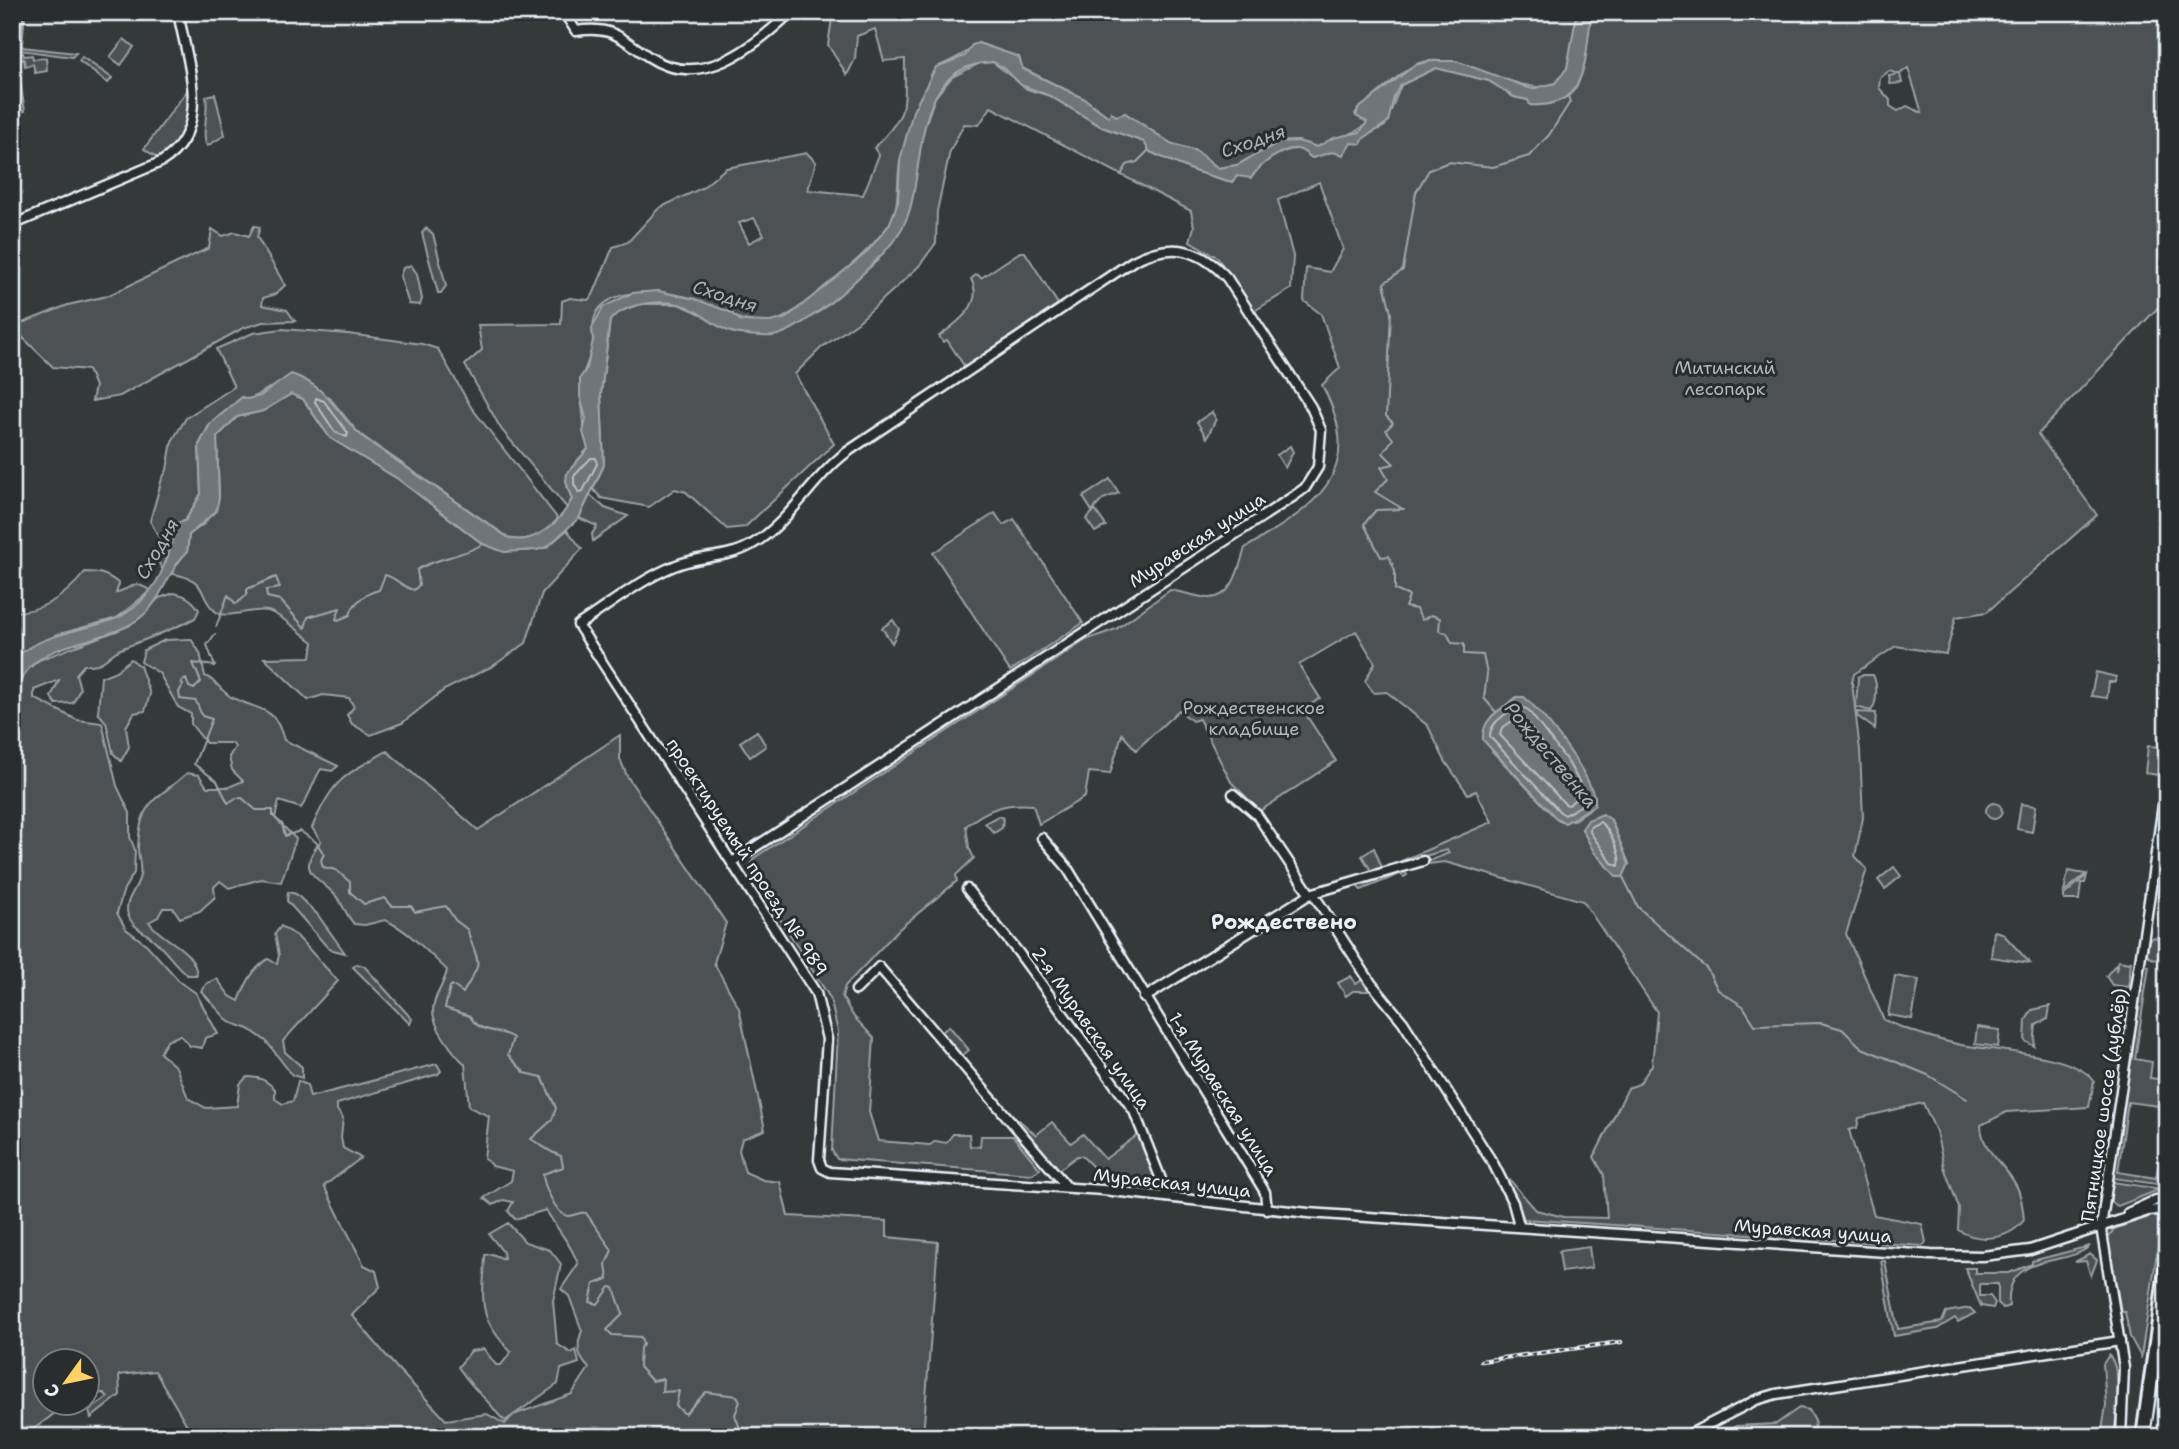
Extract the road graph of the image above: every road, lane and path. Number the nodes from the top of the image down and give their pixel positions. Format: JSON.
{"nodes":[{"id":1,"x":178,"y":12,"type":"edge"},
{"id":2,"x":564,"y":12,"type":"edge"},
{"id":3,"x":791,"y":12,"type":"edge"},
{"id":4,"x":12,"y":225,"type":"edge"},
{"id":5,"x":578,"y":625,"type":"joint"},
{"id":6,"x":2167,"y":778,"type":"edge"},
{"id":7,"x":1233,"y":794,"type":"dead end"},
{"id":8,"x":1042,"y":838,"type":"dead end"},
{"id":9,"x":1423,"y":861,"type":"dead end"},
{"id":10,"x":732,"y":862,"type":"junction"},
{"id":11,"x":967,"y":889,"type":"dead end"},
{"id":12,"x":1312,"y":895,"type":"junction"},
{"id":13,"x":856,"y":990,"type":"dead end"},
{"id":14,"x":1144,"y":998,"type":"junction"},
{"id":15,"x":822,"y":1168,"type":"joint"},
{"id":16,"x":1070,"y":1189,"type":"junction"},
{"id":17,"x":1168,"y":1197,"type":"junction"},
{"id":18,"x":2167,"y":1199,"type":"edge"},
{"id":19,"x":2167,"y":1209,"type":"edge"},
{"id":20,"x":1267,"y":1210,"type":"junction"},
{"id":21,"x":1519,"y":1225,"type":"junction"},
{"id":22,"x":2101,"y":1227,"type":"junction"},
{"id":23,"x":2167,"y":1263,"type":"edge"},
{"id":24,"x":2120,"y":1341,"type":"junction"},
{"id":25,"x":2167,"y":1373,"type":"edge"},
{"id":26,"x":1684,"y":1437,"type":"edge"},
{"id":27,"x":2121,"y":1437,"type":"edge"},
{"id":28,"x":2143,"y":1437,"type":"edge"},
{"id":29,"x":2157,"y":1437,"type":"edge"}],
"edges":[{"from":1,"to":4,"type":"street"},
{"from":2,"to":3,"type":"street"},
{"from":5,"to":10,"type":"street","name":"проектируемый проезд № 989"},
{"from":5,"to":10,"type":"street","name":"Муравская улица"},
{"from":6,"to":22,"type":"street","name":"Пятницкое шоссе (дублёр)"},
{"from":7,"to":12,"type":"street"},
{"from":8,"to":14,"type":"street","name":"1-я Муравская улица"},
{"from":9,"to":12,"type":"street"},
{"from":10,"to":15,"type":"street","name":"проектируемый проезд № 989"},
{"from":11,"to":17,"type":"street","name":"2-я Муравская улица"},
{"from":12,"to":14,"type":"street"},
{"from":12,"to":21,"type":"street"},
{"from":13,"to":16,"type":"street"},
{"from":14,"to":20,"type":"street","name":"1-я Муравская улица"},
{"from":15,"to":16,"type":"street","name":"Муравская улица"},
{"from":16,"to":17,"type":"street","name":"Муравская улица"},
{"from":17,"to":20,"type":"street","name":"Муравская улица"},
{"from":18,"to":22,"type":"street","name":"Муравская улица"},
{"from":19,"to":22,"type":"street","name":"Муравская улица"},
{"from":20,"to":21,"type":"street","name":"Муравская улица"},
{"from":21,"to":22,"type":"street","name":"Муравская улица"},
{"from":22,"to":24,"type":"street","name":"Пятницкое шоссе (дублёр)"},
{"from":23,"to":28,"type":"main road"},
{"from":24,"to":26,"type":"street"},
{"from":24,"to":27,"type":"street","name":"Пятницкое шоссе (дублёр)"},
{"from":25,"to":29,"type":"main road"}]}
